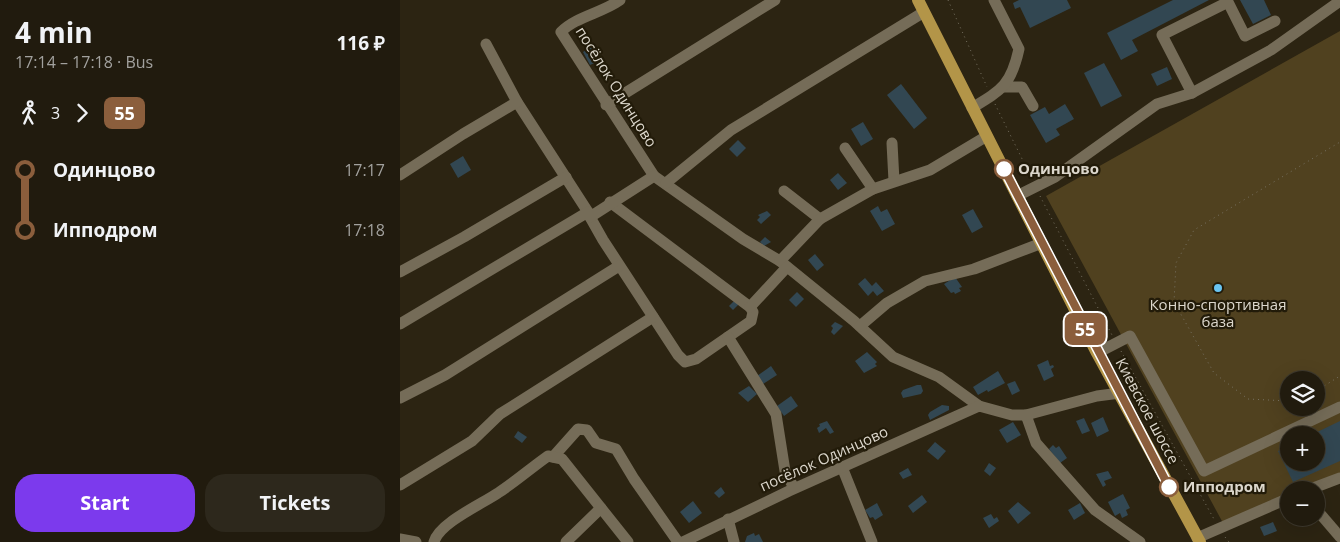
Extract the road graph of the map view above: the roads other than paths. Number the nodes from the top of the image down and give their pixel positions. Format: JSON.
{"nodes":[{"id":1,"x":620,"y":0,"type":"edge"},
{"id":2,"x":775,"y":0,"type":"edge"},
{"id":3,"x":994,"y":0,"type":"edge"},
{"id":4,"x":1340,"y":1,"type":"edge"},
{"id":5,"x":921,"y":6,"type":"edge"},
{"id":6,"x":1274,"y":21,"type":"dead end"},
{"id":7,"x":486,"y":44,"type":"dead end"},
{"id":8,"x":1004,"y":87,"type":"junction"},
{"id":9,"x":1192,"y":93,"type":"junction"},
{"id":10,"x":517,"y":102,"type":"junction"},
{"id":11,"x":606,"y":106,"type":"junction"},
{"id":12,"x":1034,"y":106,"type":"dead end"},
{"id":13,"x":972,"y":108,"type":"junction"},
{"id":14,"x":987,"y":136,"type":"junction"},
{"id":15,"x":892,"y":143,"type":"dead end"},
{"id":16,"x":845,"y":148,"type":"dead end"},
{"id":17,"x":400,"y":175,"type":"edge"},
{"id":18,"x":654,"y":176,"type":"junction"},
{"id":19,"x":566,"y":177,"type":"junction"},
{"id":20,"x":894,"y":180,"type":"junction"},
{"id":21,"x":666,"y":183,"type":"junction"},
{"id":22,"x":873,"y":189,"type":"junction"},
{"id":23,"x":784,"y":191,"type":"dead end"},
{"id":24,"x":1017,"y":196,"type":"junction"},
{"id":25,"x":610,"y":202,"type":"junction"},
{"id":26,"x":589,"y":215,"type":"junction"},
{"id":27,"x":820,"y":219,"type":"junction"},
{"id":28,"x":1042,"y":243,"type":"junction"},
{"id":29,"x":783,"y":264,"type":"junction"},
{"id":30,"x":619,"y":266,"type":"junction"},
{"id":31,"x":400,"y":272,"type":"edge"},
{"id":32,"x":750,"y":307,"type":"junction"},
{"id":33,"x":653,"y":317,"type":"junction"},
{"id":34,"x":400,"y":324,"type":"edge"},
{"id":35,"x":860,"y":326,"type":"junction"},
{"id":36,"x":728,"y":337,"type":"junction"},
{"id":37,"x":1097,"y":353,"type":"junction"},
{"id":38,"x":1120,"y":393,"type":"junction"},
{"id":39,"x":400,"y":398,"type":"edge"},
{"id":40,"x":979,"y":406,"type":"junction"},
{"id":41,"x":1340,"y":407,"type":"edge"},
{"id":42,"x":1026,"y":414,"type":"junction"},
{"id":43,"x":553,"y":457,"type":"junction"},
{"id":44,"x":842,"y":467,"type":"junction"},
{"id":45,"x":1340,"y":478,"type":"edge"},
{"id":46,"x":1325,"y":484,"type":"edge"},
{"id":47,"x":400,"y":485,"type":"edge"},
{"id":48,"x":794,"y":488,"type":"junction"},
{"id":49,"x":1280,"y":502,"type":"edge"},
{"id":50,"x":601,"y":508,"type":"junction"},
{"id":51,"x":728,"y":519,"type":"junction"},
{"id":52,"x":1325,"y":520,"type":"edge"},
{"id":53,"x":1340,"y":537,"type":"edge"},
{"id":54,"x":400,"y":539,"type":"edge"},
{"id":55,"x":1199,"y":540,"type":"edge"},
{"id":56,"x":416,"y":542,"type":"edge"},
{"id":57,"x":434,"y":542,"type":"edge"},
{"id":58,"x":566,"y":542,"type":"edge"},
{"id":59,"x":628,"y":542,"type":"edge"},
{"id":60,"x":678,"y":542,"type":"edge"},
{"id":61,"x":683,"y":542,"type":"edge"},
{"id":62,"x":734,"y":542,"type":"edge"},
{"id":63,"x":872,"y":542,"type":"edge"},
{"id":64,"x":1140,"y":542,"type":"edge"}],
"edges":[{"from":1,"to":11,"type":"street","name":"посёлок Одинцово"},
{"from":2,"to":11,"type":"street"},
{"from":3,"to":8,"type":"street"},
{"from":4,"to":9,"type":"street"},
{"from":5,"to":13,"type":"main road","name":"Киевское шоссе"},
{"from":5,"to":21,"type":"street"},
{"from":6,"to":9,"type":"street"},
{"from":7,"to":10,"type":"street"},
{"from":8,"to":12,"type":"street"},
{"from":8,"to":13,"type":"street"},
{"from":9,"to":24,"type":"street"},
{"from":10,"to":17,"type":"street"},
{"from":10,"to":19,"type":"street"},
{"from":11,"to":18,"type":"street","name":"посёлок Одинцово"},
{"from":13,"to":14,"type":"main road","name":"Киевское шоссе"},
{"from":14,"to":20,"type":"street"},
{"from":14,"to":24,"type":"main road","name":"Киевское шоссе"},
{"from":15,"to":20,"type":"street"},
{"from":16,"to":22,"type":"street"},
{"from":18,"to":21,"type":"street","name":"посёлок Одинцово"},
{"from":18,"to":25,"type":"street"},
{"from":19,"to":26,"type":"street"},
{"from":19,"to":31,"type":"street"},
{"from":20,"to":22,"type":"street"},
{"from":21,"to":29,"type":"street","name":"посёлок Одинцово"},
{"from":22,"to":27,"type":"street"},
{"from":23,"to":27,"type":"street"},
{"from":24,"to":28,"type":"main road","name":"Киевское шоссе"},
{"from":25,"to":26,"type":"street"},
{"from":25,"to":32,"type":"street"},
{"from":26,"to":30,"type":"street"},
{"from":26,"to":34,"type":"street"},
{"from":27,"to":29,"type":"street"},
{"from":28,"to":35,"type":"street"},
{"from":28,"to":37,"type":"main road","name":"Киевское шоссе"},
{"from":29,"to":32,"type":"street"},
{"from":29,"to":35,"type":"street","name":"посёлок Одинцово"},
{"from":30,"to":33,"type":"street"},
{"from":30,"to":39,"type":"street"},
{"from":32,"to":36,"type":"street"},
{"from":33,"to":36,"type":"street"},
{"from":33,"to":47,"type":"street"},
{"from":35,"to":40,"type":"street","name":"посёлок Одинцово"},
{"from":36,"to":48,"type":"street"},
{"from":37,"to":38,"type":"main road","name":"Киевское шоссе"},
{"from":37,"to":41,"type":"street"},
{"from":38,"to":42,"type":"street","name":"посёлок Одинцово"},
{"from":38,"to":55,"type":"main road","name":"Киевское шоссе"},
{"from":40,"to":42,"type":"street","name":"посёлок Одинцово"},
{"from":40,"to":44,"type":"street","name":"посёлок Одинцово"},
{"from":42,"to":64,"type":"street"},
{"from":43,"to":50,"type":"street"},
{"from":43,"to":57,"type":"street"},
{"from":43,"to":60,"type":"street"},
{"from":44,"to":48,"type":"street","name":"посёлок Одинцово"},
{"from":44,"to":63,"type":"street"},
{"from":45,"to":46,"type":"street"},
{"from":48,"to":51,"type":"street","name":"посёлок Одинцово"},
{"from":49,"to":55,"type":"street"},
{"from":50,"to":58,"type":"street"},
{"from":50,"to":59,"type":"street"},
{"from":51,"to":61,"type":"street","name":"посёлок Одинцово"},
{"from":51,"to":62,"type":"street"},
{"from":52,"to":53,"type":"street"},
{"from":54,"to":56,"type":"street"}]}
